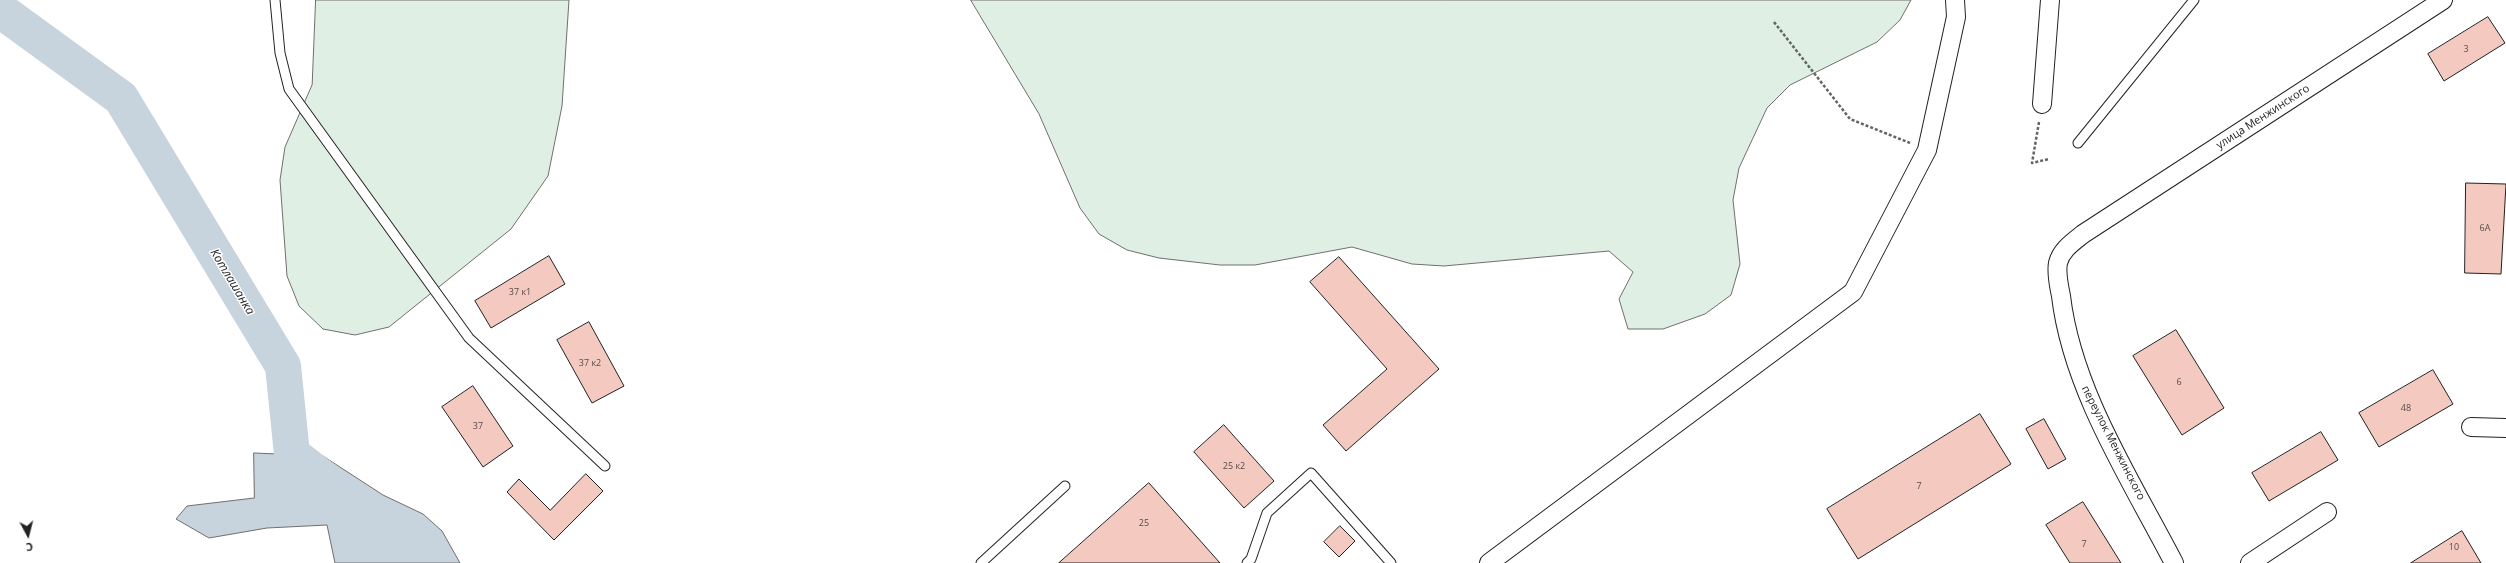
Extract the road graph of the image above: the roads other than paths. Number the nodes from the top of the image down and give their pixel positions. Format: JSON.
{"nodes":[{"id":1,"x":275,"y":0,"type":"edge"},
{"id":2,"x":1955,"y":0,"type":"edge"},
{"id":3,"x":2050,"y":0,"type":"edge"},
{"id":4,"x":2194,"y":0,"type":"edge"},
{"id":5,"x":2443,"y":0,"type":"edge"},
{"id":6,"x":2042,"y":104,"type":"road end"},
{"id":7,"x":2078,"y":143,"type":"dead end"},
{"id":8,"x":2083,"y":234,"type":"joint"},
{"id":9,"x":2471,"y":427,"type":"dead end"},
{"id":10,"x":2506,"y":428,"type":"edge"},
{"id":11,"x":605,"y":466,"type":"dead end"},
{"id":12,"x":1065,"y":486,"type":"dead end"},
{"id":13,"x":2327,"y":512,"type":"dead end"},
{"id":14,"x":981,"y":563,"type":"edge"},
{"id":15,"x":1247,"y":563,"type":"edge"},
{"id":16,"x":1391,"y":563,"type":"edge"},
{"id":17,"x":1489,"y":563,"type":"edge"},
{"id":18,"x":2174,"y":563,"type":"edge"},
{"id":19,"x":2250,"y":563,"type":"edge"}],
"edges":[{"from":1,"to":11,"type":"lane"},
{"from":2,"to":17,"type":"street"},
{"from":3,"to":6,"type":"street"},
{"from":4,"to":7,"type":"lane"},
{"from":5,"to":8,"type":"street","name":"улица Менжинского"},
{"from":8,"to":18,"type":"street","name":"переулок Менжинского"},
{"from":9,"to":10,"type":"street"},
{"from":12,"to":14,"type":"lane"},
{"from":13,"to":19,"type":"street"},
{"from":15,"to":16,"type":"lane"}]}
